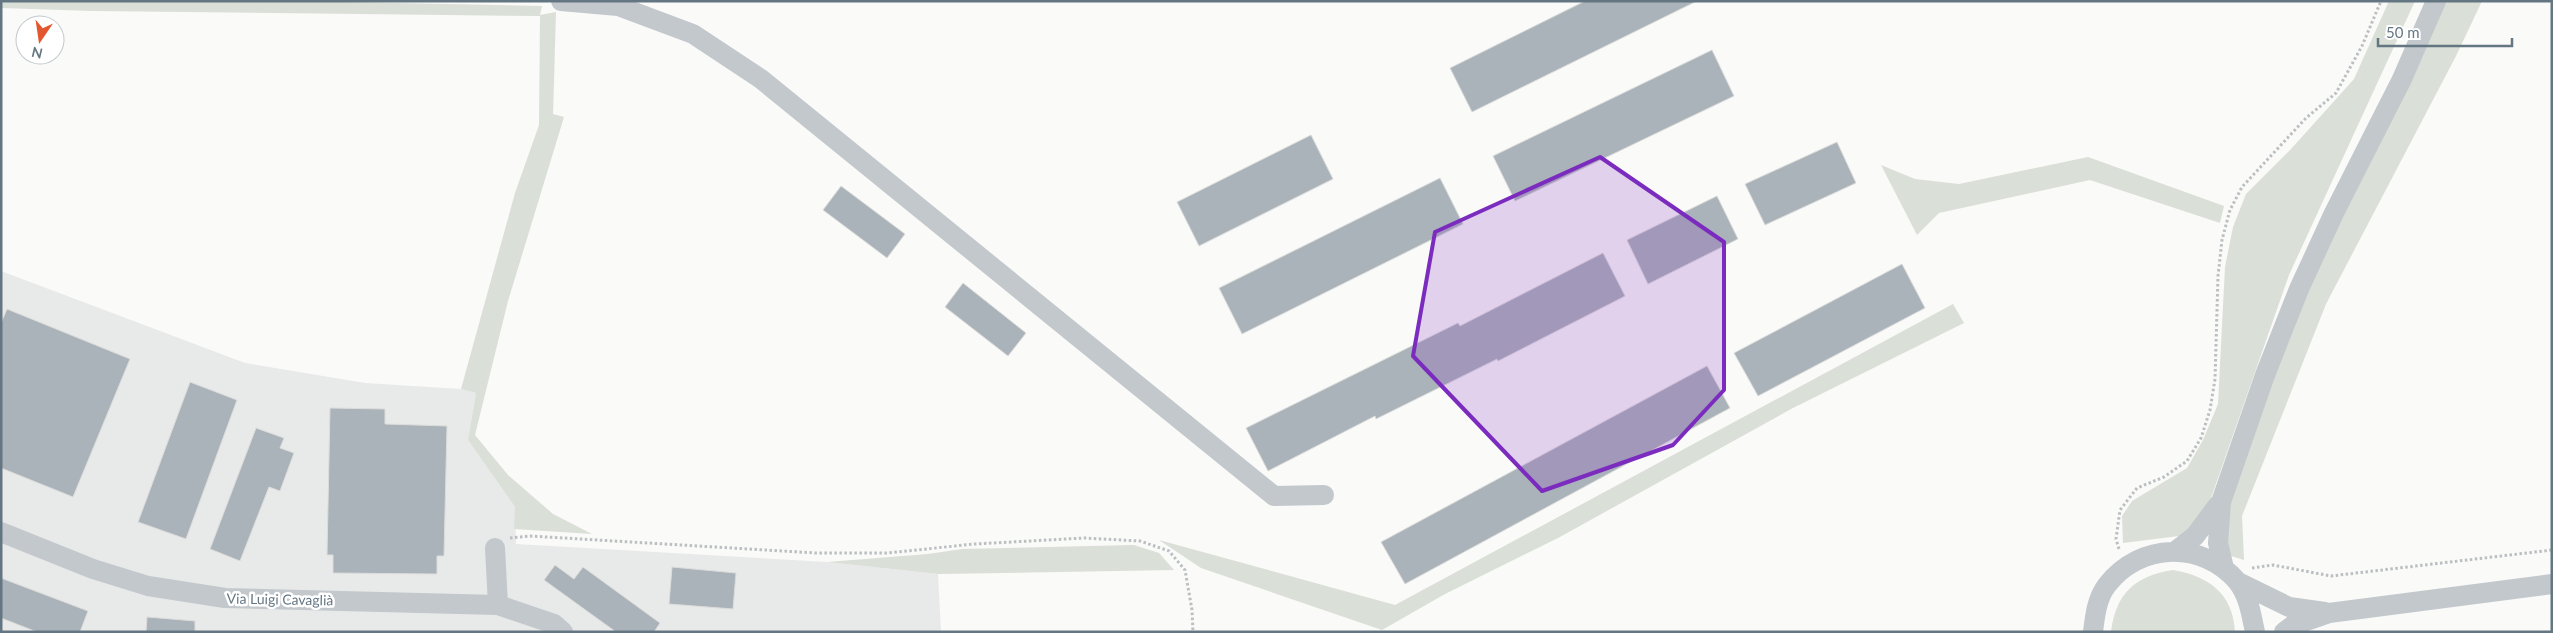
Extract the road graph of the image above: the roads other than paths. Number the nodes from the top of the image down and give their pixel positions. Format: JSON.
{"nodes":[{"id":1,"x":561,"y":1,"type":"edge"},
{"id":2,"x":2436,"y":1,"type":"edge"},
{"id":3,"x":1324,"y":496,"type":"dead end"},
{"id":4,"x":2221,"y":502,"type":"junction"},
{"id":5,"x":1,"y":532,"type":"edge"},
{"id":6,"x":495,"y":548,"type":"road end"},
{"id":7,"x":2177,"y":550,"type":"junction"},
{"id":8,"x":2232,"y":576,"type":"junction"},
{"id":9,"x":2552,"y":584,"type":"edge"},
{"id":10,"x":498,"y":605,"type":"junction"},
{"id":11,"x":2329,"y":612,"type":"junction"},
{"id":12,"x":563,"y":632,"type":"edge"},
{"id":13,"x":2093,"y":632,"type":"edge"},
{"id":14,"x":2254,"y":632,"type":"edge"},
{"id":15,"x":2284,"y":632,"type":"edge"}],
"edges":[{"from":1,"to":3,"type":"street"},
{"from":2,"to":4,"type":"street"},
{"from":4,"to":7,"type":"street"},
{"from":4,"to":8,"type":"street"},
{"from":5,"to":10,"type":"street","name":"Via Luigi Cavaglià"},
{"from":6,"to":10,"type":"street"},
{"from":7,"to":8,"type":"street"},
{"from":7,"to":13,"type":"street"},
{"from":8,"to":11,"type":"street"},
{"from":8,"to":14,"type":"street"},
{"from":9,"to":11,"type":"street"},
{"from":10,"to":12,"type":"street","name":"Via Luigi Cavaglià"},
{"from":11,"to":15,"type":"street"}]}
